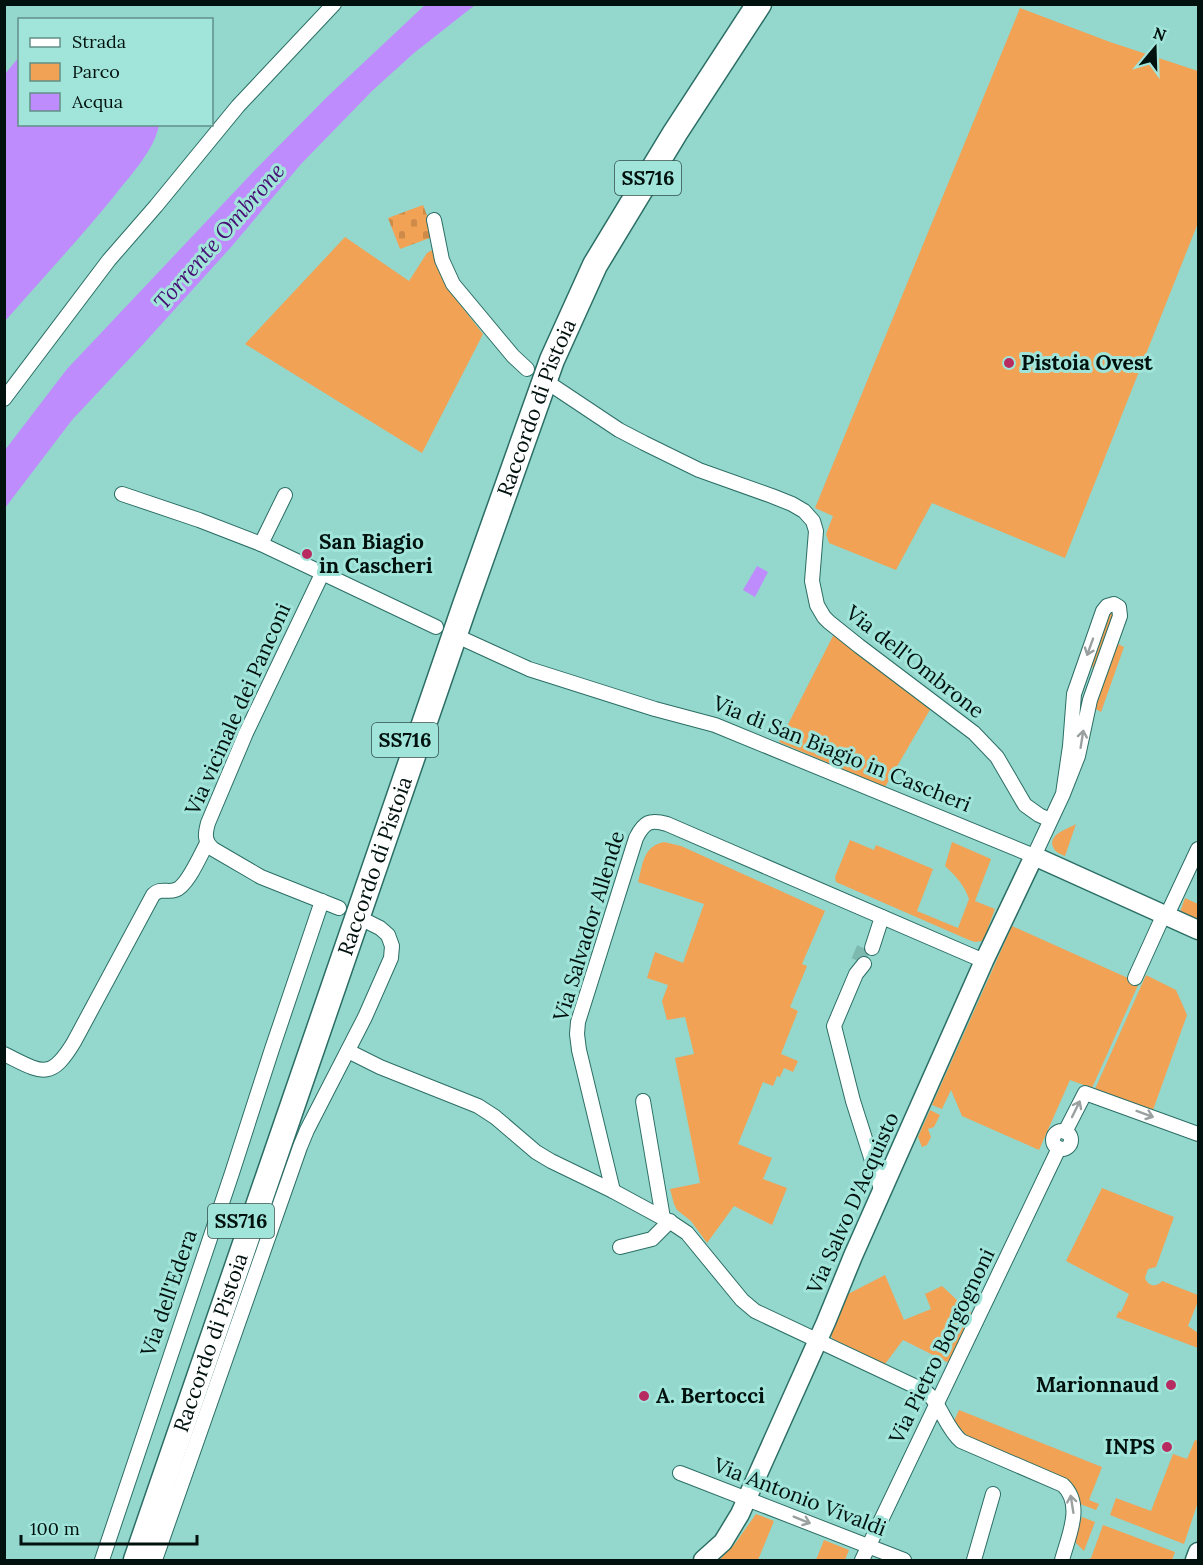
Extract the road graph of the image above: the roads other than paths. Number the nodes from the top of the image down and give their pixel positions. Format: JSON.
{"nodes":[{"id":1,"x":334,"y":4,"type":"edge"},
{"id":2,"x":741,"y":4,"type":"edge"},
{"id":3,"x":759,"y":4,"type":"edge"},
{"id":4,"x":435,"y":220,"type":"dead end"},
{"id":5,"x":527,"y":369,"type":"dead end"},
{"id":6,"x":550,"y":384,"type":"dead end"},
{"id":7,"x":4,"y":399,"type":"edge"},
{"id":8,"x":122,"y":494,"type":"dead end"},
{"id":9,"x":285,"y":495,"type":"dead end"},
{"id":10,"x":261,"y":544,"type":"junction"},
{"id":11,"x":322,"y":574,"type":"junction"},
{"id":12,"x":436,"y":627,"type":"dead end"},
{"id":13,"x":461,"y":638,"type":"dead end"},
{"id":14,"x":1082,"y":669,"type":"junction"},
{"id":15,"x":1099,"y":675,"type":"junction"},
{"id":16,"x":1063,"y":794,"type":"junction"},
{"id":17,"x":1050,"y":820,"type":"junction"},
{"id":18,"x":207,"y":843,"type":"junction"},
{"id":19,"x":1198,"y":849,"type":"edge"},
{"id":20,"x":1034,"y":855,"type":"junction"},
{"id":21,"x":322,"y":901,"type":"junction"},
{"id":22,"x":339,"y":908,"type":"dead end"},
{"id":23,"x":1166,"y":915,"type":"junction"},
{"id":24,"x":364,"y":920,"type":"dead end"},
{"id":25,"x":880,"y":922,"type":"junction"},
{"id":26,"x":1198,"y":930,"type":"edge"},
{"id":27,"x":868,"y":946,"type":"tunnel mouth"},
{"id":28,"x":984,"y":961,"type":"junction"},
{"id":29,"x":860,"y":966,"type":"tunnel mouth"},
{"id":30,"x":1135,"y":978,"type":"dead end"},
{"id":31,"x":348,"y":1051,"type":"junction"},
{"id":32,"x":4,"y":1054,"type":"edge"},
{"id":33,"x":643,"y":1101,"type":"dead end"},
{"id":34,"x":1198,"y":1134,"type":"edge"},
{"id":35,"x":868,"y":1151,"type":"junction"},
{"id":36,"x":893,"y":1167,"type":"junction"},
{"id":37,"x":613,"y":1191,"type":"junction"},
{"id":38,"x":882,"y":1192,"type":"junction"},
{"id":39,"x":666,"y":1219,"type":"junction"},
{"id":40,"x":620,"y":1247,"type":"dead end"},
{"id":41,"x":818,"y":1341,"type":"junction"},
{"id":42,"x":937,"y":1406,"type":"junction"},
{"id":43,"x":680,"y":1473,"type":"dead end"},
{"id":44,"x":993,"y":1494,"type":"dead end"},
{"id":45,"x":747,"y":1498,"type":"junction"},
{"id":46,"x":868,"y":1546,"type":"junction"},
{"id":47,"x":1198,"y":1552,"type":"edge"},
{"id":48,"x":102,"y":1560,"type":"edge"},
{"id":49,"x":122,"y":1560,"type":"edge"},
{"id":50,"x":136,"y":1560,"type":"edge"},
{"id":51,"x":155,"y":1560,"type":"edge"},
{"id":52,"x":703,"y":1560,"type":"edge"},
{"id":53,"x":862,"y":1560,"type":"edge"},
{"id":54,"x":904,"y":1560,"type":"edge"},
{"id":55,"x":974,"y":1560,"type":"edge"},
{"id":56,"x":1062,"y":1560,"type":"edge"},
{"id":57,"x":1195,"y":1560,"type":"edge"}],
"edges":[{"from":1,"to":7,"type":"street"},
{"from":2,"to":49,"type":"highway","name":"Raccordo di Pistoia","number":"SS716"},
{"from":3,"to":50,"type":"highway","name":"Raccordo di Pistoia","number":"SS716"},
{"from":4,"to":5,"type":"street"},
{"from":6,"to":17,"type":"street","name":"Via dell'Ombrone"},
{"from":8,"to":10,"type":"street"},
{"from":9,"to":10,"type":"street"},
{"from":10,"to":11,"type":"street"},
{"from":11,"to":12,"type":"street"},
{"from":11,"to":18,"type":"street","name":"Via vicinale dei Panconi"},
{"from":13,"to":20,"type":"street","name":"Via di San Biagio in Cascheri"},
{"from":14,"to":15,"type":"street"},
{"from":15,"to":14,"type":"street","one_way":true},
{"from":14,"to":16,"type":"street"},
{"from":16,"to":15,"type":"street","one_way":true},
{"from":16,"to":17,"type":"street"},
{"from":17,"to":20,"type":"street"},
{"from":18,"to":21,"type":"street","name":"Via vicinale dei Panconi"},
{"from":18,"to":32,"type":"street"},
{"from":19,"to":23,"type":"street"},
{"from":20,"to":23,"type":"street","name":"Via di San Biagio in Cascheri"},
{"from":20,"to":28,"type":"street","name":"Via Salvo D'Acquisto"},
{"from":21,"to":22,"type":"street","name":"Via vicinale dei Panconi"},
{"from":21,"to":48,"type":"street","name":"Via dell'Edera"},
{"from":23,"to":26,"type":"street","name":"Via di San Biagio in Cascheri"},
{"from":23,"to":30,"type":"street"},
{"from":24,"to":31,"type":"street"},
{"from":25,"to":27,"type":"street"},
{"from":25,"to":28,"type":"street","name":"Via Salvador Allende"},
{"from":25,"to":37,"type":"street","name":"Via Salvador Allende"},
{"from":28,"to":36,"type":"street","name":"Via Salvo D'Acquisto"},
{"from":29,"to":35,"type":"street"},
{"from":31,"to":37,"type":"street"},
{"from":31,"to":51,"type":"street"},
{"from":33,"to":39,"type":"street"},
{"from":42,"to":34,"type":"street","name":"Via Pietro Borgognoni","one_way":true},
{"from":35,"to":36,"type":"street"},
{"from":35,"to":38,"type":"street"},
{"from":36,"to":38,"type":"street","name":"Via Salvo D'Acquisto"},
{"from":37,"to":39,"type":"street"},
{"from":38,"to":41,"type":"street","name":"Via Salvo D'Acquisto"},
{"from":39,"to":40,"type":"street"},
{"from":39,"to":41,"type":"street"},
{"from":41,"to":42,"type":"street"},
{"from":41,"to":45,"type":"street","name":"Via Salvo D'Acquisto"},
{"from":42,"to":46,"type":"street","name":"Via Pietro Borgognoni"},
{"from":56,"to":42,"type":"street","one_way":true},
{"from":43,"to":45,"type":"street","name":"Via Antonio Vivaldi"},
{"from":44,"to":55,"type":"street"},
{"from":45,"to":46,"type":"street","name":"Via Antonio Vivaldi","one_way":true},
{"from":45,"to":52,"type":"street","name":"Via Salvo D'Acquisto"},
{"from":46,"to":53,"type":"street","name":"Via Pietro Borgognoni"},
{"from":46,"to":54,"type":"street","name":"Via Antonio Vivaldi"},
{"from":47,"to":57,"type":"street"}]}
